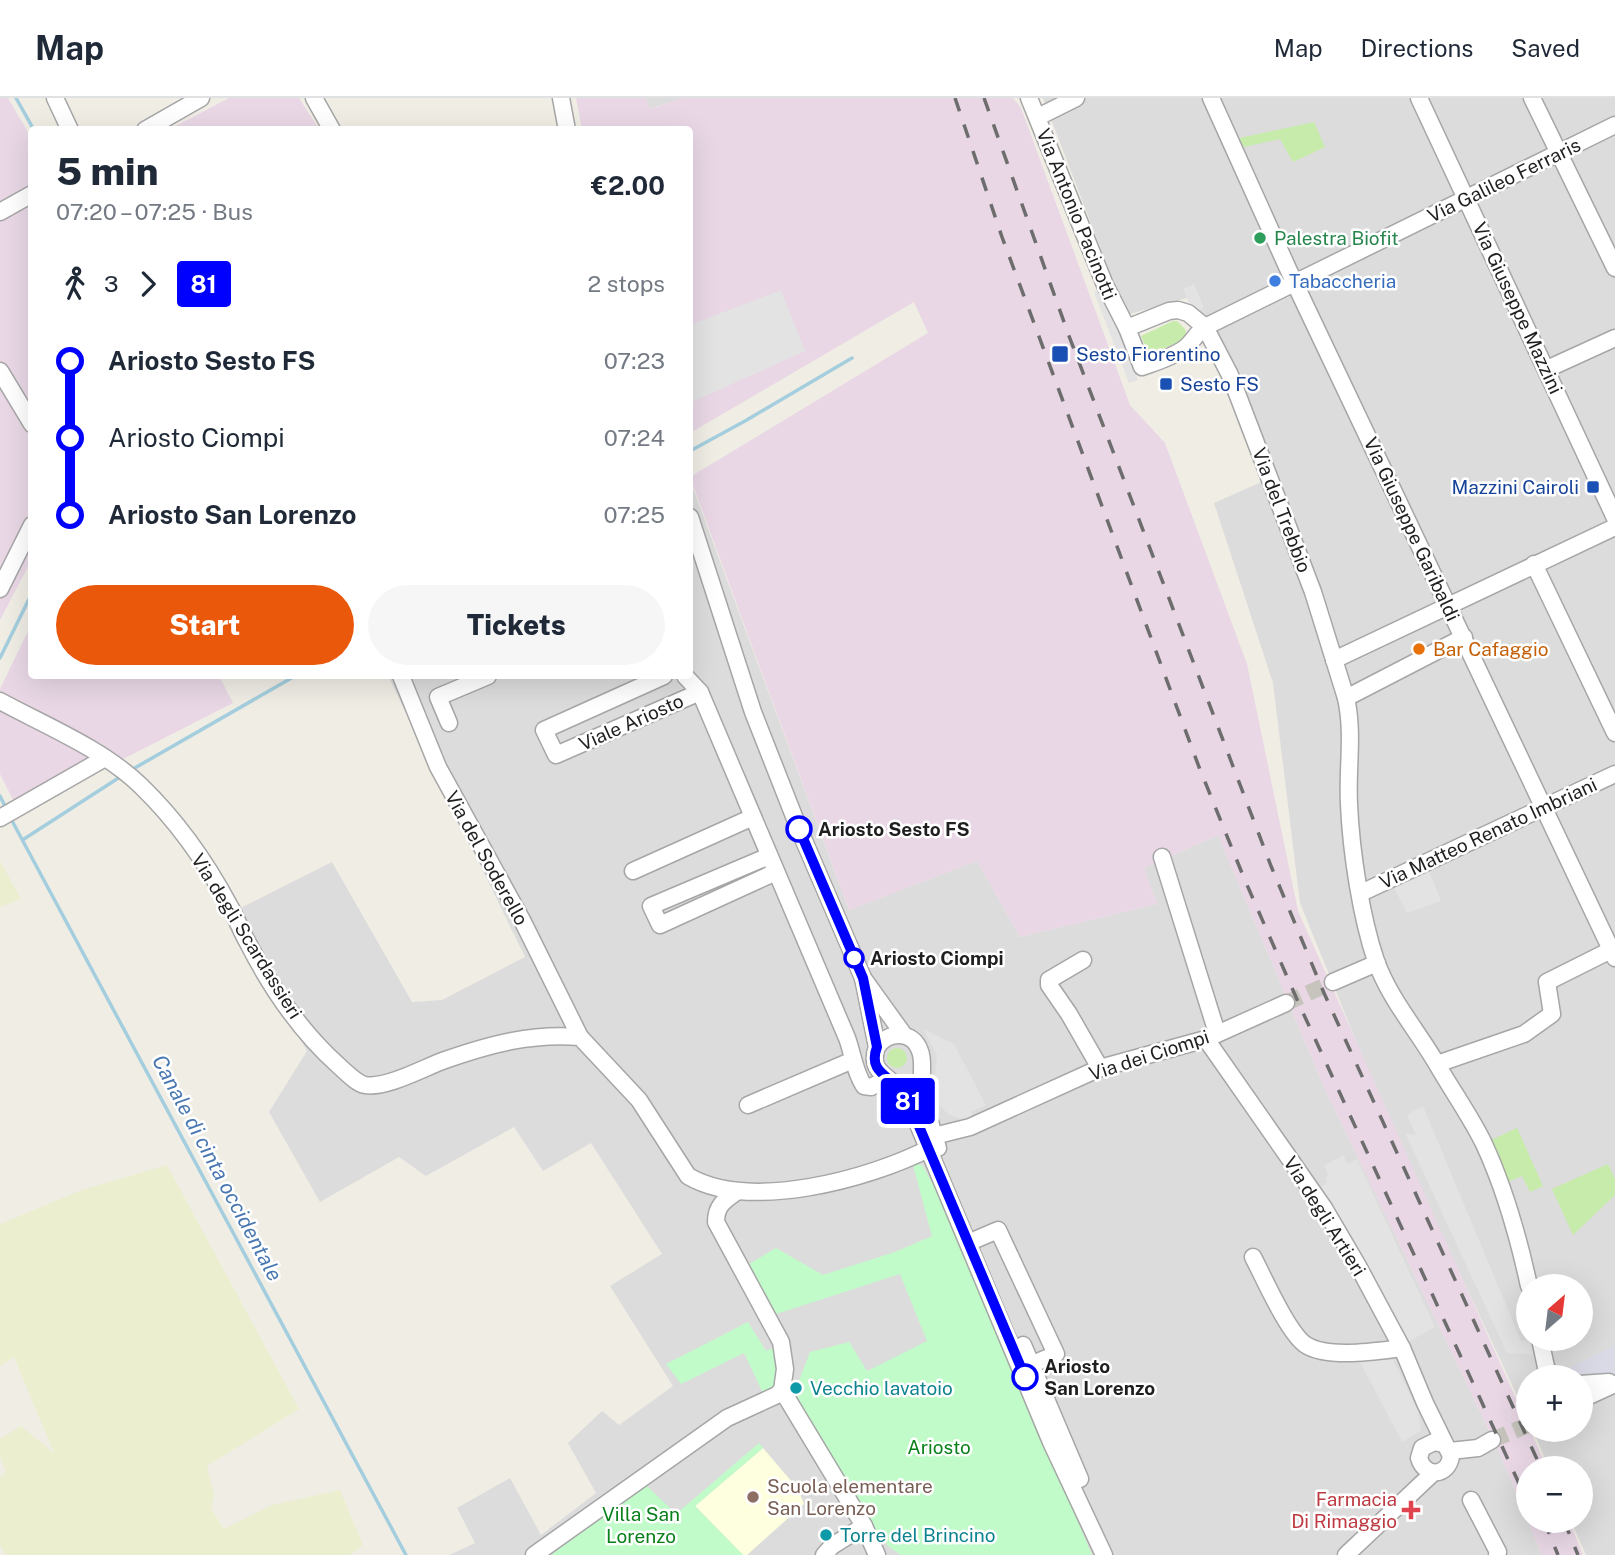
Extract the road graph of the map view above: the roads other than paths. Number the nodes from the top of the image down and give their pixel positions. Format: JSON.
{"nodes":[{"id":1,"x":55,"y":98,"type":"edge"},
{"id":2,"x":201,"y":98,"type":"edge"},
{"id":3,"x":314,"y":98,"type":"edge"},
{"id":4,"x":555,"y":98,"type":"edge"},
{"id":5,"x":561,"y":98,"type":"edge"},
{"id":6,"x":1029,"y":98,"type":"edge"},
{"id":7,"x":1076,"y":98,"type":"edge"},
{"id":8,"x":1211,"y":98,"type":"edge"},
{"id":9,"x":1419,"y":98,"type":"edge"},
{"id":10,"x":1532,"y":98,"type":"edge"},
{"id":11,"x":1038,"y":117,"type":"junction"},
{"id":12,"x":566,"y":123,"type":"edge"},
{"id":13,"x":1615,"y":125,"type":"edge"},
{"id":14,"x":68,"y":126,"type":"edge"},
{"id":15,"x":152,"y":126,"type":"edge"},
{"id":16,"x":330,"y":126,"type":"edge"},
{"id":17,"x":1559,"y":154,"type":"junction"},
{"id":18,"x":28,"y":196,"type":"edge"},
{"id":19,"x":1467,"y":199,"type":"junction"},
{"id":20,"x":0,"y":212,"type":"edge"},
{"id":21,"x":1615,"y":268,"type":"edge"},
{"id":22,"x":1295,"y":282,"type":"junction"},
{"id":23,"x":1205,"y":327,"type":"junction"},
{"id":24,"x":1127,"y":328,"type":"junction"},
{"id":25,"x":1615,"y":338,"type":"edge"},
{"id":26,"x":1547,"y":369,"type":"junction"},
{"id":27,"x":0,"y":371,"type":"edge"},
{"id":28,"x":28,"y":417,"type":"edge"},
{"id":29,"x":1615,"y":517,"type":"edge"},
{"id":30,"x":693,"y":526,"type":"edge"},
{"id":31,"x":1615,"y":527,"type":"edge"},
{"id":32,"x":28,"y":532,"type":"edge"},
{"id":33,"x":693,"y":552,"type":"edge"},
{"id":34,"x":1534,"y":564,"type":"junction"},
{"id":35,"x":0,"y":589,"type":"edge"},
{"id":36,"x":1448,"y":605,"type":"junction"},
{"id":37,"x":723,"y":625,"type":"junction"},
{"id":38,"x":1464,"y":637,"type":"junction"},
{"id":39,"x":1334,"y":660,"type":"junction"},
{"id":40,"x":402,"y":679,"type":"edge"},
{"id":41,"x":481,"y":679,"type":"edge"},
{"id":42,"x":657,"y":679,"type":"edge"},
{"id":43,"x":690,"y":679,"type":"edge"},
{"id":44,"x":700,"y":692,"type":"junction"},
{"id":45,"x":1346,"y":698,"type":"junction"},
{"id":46,"x":0,"y":701,"type":"edge"},
{"id":47,"x":449,"y":723,"type":"dead end"},
{"id":48,"x":1615,"y":733,"type":"edge"},
{"id":49,"x":106,"y":758,"type":"junction"},
{"id":50,"x":1615,"y":774,"type":"edge"},
{"id":51,"x":1544,"y":807,"type":"junction"},
{"id":52,"x":6,"y":814,"type":"edge"},
{"id":53,"x":753,"y":817,"type":"junction"},
{"id":54,"x":769,"y":856,"type":"junction"},
{"id":55,"x":1162,"y":858,"type":"dead end"},
{"id":56,"x":633,"y":871,"type":"dead end"},
{"id":57,"x":776,"y":872,"type":"junction"},
{"id":58,"x":1361,"y":893,"type":"junction"},
{"id":59,"x":1613,"y":954,"type":"edge"},
{"id":60,"x":1083,"y":960,"type":"dead end"},
{"id":61,"x":1377,"y":963,"type":"junction"},
{"id":62,"x":863,"y":978,"type":"junction"},
{"id":63,"x":1333,"y":982,"type":"tunnel mouth"},
{"id":64,"x":1286,"y":1003,"type":"tunnel mouth"},
{"id":65,"x":904,"y":1035,"type":"junction"},
{"id":66,"x":1211,"y":1036,"type":"junction"},
{"id":67,"x":580,"y":1037,"type":"junction"},
{"id":68,"x":877,"y":1047,"type":"junction"},
{"id":69,"x":853,"y":1060,"type":"junction"},
{"id":70,"x":1437,"y":1064,"type":"junction"},
{"id":71,"x":921,"y":1065,"type":"junction"},
{"id":72,"x":1100,"y":1068,"type":"junction"},
{"id":73,"x":888,"y":1079,"type":"junction"},
{"id":74,"x":748,"y":1105,"type":"dead end"},
{"id":75,"x":927,"y":1146,"type":"junction"},
{"id":76,"x":738,"y":1191,"type":"junction"},
{"id":77,"x":977,"y":1239,"type":"junction"},
{"id":78,"x":1253,"y":1257,"type":"dead end"},
{"id":79,"x":1526,"y":1274,"type":"edge"},
{"id":80,"x":1402,"y":1348,"type":"junction"},
{"id":81,"x":1014,"y":1349,"type":"junction"},
{"id":82,"x":1326,"y":1351,"type":"junction"},
{"id":83,"x":1309,"y":1360,"type":"dead end"},
{"id":84,"x":1032,"y":1365,"type":"junction"},
{"id":85,"x":1615,"y":1382,"type":"edge"},
{"id":86,"x":1593,"y":1383,"type":"edge"},
{"id":87,"x":782,"y":1390,"type":"junction"},
{"id":88,"x":1593,"y":1393,"type":"edge"},
{"id":89,"x":1425,"y":1404,"type":"junction"},
{"id":90,"x":1492,"y":1440,"type":"tunnel mouth"},
{"id":91,"x":1426,"y":1444,"type":"junction"},
{"id":92,"x":1446,"y":1447,"type":"junction"},
{"id":93,"x":1428,"y":1471,"type":"junction"},
{"id":94,"x":1471,"y":1500,"type":"dead end"},
{"id":95,"x":864,"y":1526,"type":"junction"},
{"id":96,"x":534,"y":1555,"type":"edge"},
{"id":97,"x":824,"y":1555,"type":"edge"},
{"id":98,"x":877,"y":1555,"type":"edge"},
{"id":99,"x":1104,"y":1555,"type":"edge"},
{"id":100,"x":1115,"y":1555,"type":"edge"},
{"id":101,"x":1346,"y":1555,"type":"edge"},
{"id":102,"x":1497,"y":1555,"type":"edge"}],
"edges":[{"from":1,"to":14,"type":"street"},
{"from":2,"to":15,"type":"street"},
{"from":3,"to":16,"type":"street"},
{"from":4,"to":12,"type":"street"},
{"from":5,"to":12,"type":"street"},
{"from":6,"to":11,"type":"street","name":"Via Antonio Pacinotti"},
{"from":7,"to":11,"type":"street"},
{"from":8,"to":22,"type":"street","name":"Via Giuseppe Garibaldi"},
{"from":9,"to":19,"type":"street","name":"Via Giuseppe Mazzini"},
{"from":10,"to":17,"type":"street"},
{"from":11,"to":24,"type":"street","name":"Via Antonio Pacinotti"},
{"from":13,"to":17,"type":"street","name":"Via Galileo Ferraris"},
{"from":17,"to":19,"type":"street","name":"Via Galileo Ferraris"},
{"from":17,"to":21,"type":"street"},
{"from":18,"to":20,"type":"street"},
{"from":19,"to":22,"type":"street","name":"Via Galileo Ferraris"},
{"from":19,"to":26,"type":"street","name":"Via Giuseppe Mazzini"},
{"from":22,"to":23,"type":"street","name":"Via Galileo Ferraris"},
{"from":22,"to":36,"type":"street","name":"Via Giuseppe Garibaldi"},
{"from":23,"to":24,"type":"street"},
{"from":23,"to":24,"type":"street","name":"Via Antonio Pacinotti"},
{"from":23,"to":39,"type":"street","name":"Via del Trebbio"},
{"from":25,"to":26,"type":"street"},
{"from":26,"to":29,"type":"street","name":"Via Giuseppe Mazzini"},
{"from":27,"to":28,"type":"street"},
{"from":30,"to":37,"type":"street"},
{"from":31,"to":34,"type":"street"},
{"from":32,"to":35,"type":"street"},
{"from":33,"to":37,"type":"street"},
{"from":34,"to":36,"type":"street"},
{"from":34,"to":48,"type":"street"},
{"from":36,"to":38,"type":"street","name":"Via Giuseppe Garibaldi"},
{"from":36,"to":39,"type":"street"},
{"from":37,"to":62,"type":"street"},
{"from":38,"to":45,"type":"street"},
{"from":38,"to":51,"type":"street","name":"Via Giuseppe Garibaldi"},
{"from":39,"to":45,"type":"street","name":"Via del Trebbio"},
{"from":40,"to":67,"type":"street","name":"Via del Soderello"},
{"from":41,"to":47,"type":"street"},
{"from":42,"to":44,"type":"street","name":"Viale Ariosto"},
{"from":43,"to":44,"type":"street"},
{"from":44,"to":53,"type":"street"},
{"from":45,"to":58,"type":"street","name":"Via del Trebbio"},
{"from":46,"to":49,"type":"street","name":"Via degli Scardassieri"},
{"from":49,"to":52,"type":"street"},
{"from":49,"to":67,"type":"street","name":"Via degli Scardassieri"},
{"from":50,"to":51,"type":"street","name":"Via Matteo Renato Imbriani"},
{"from":51,"to":58,"type":"street","name":"Via Matteo Renato Imbriani"},
{"from":51,"to":59,"type":"street","name":"Via Giuseppe Garibaldi"},
{"from":53,"to":54,"type":"street"},
{"from":53,"to":56,"type":"street"},
{"from":54,"to":57,"type":"street"},
{"from":54,"to":57,"type":"street"},
{"from":55,"to":66,"type":"street","name":"Via degli Artieri"},
{"from":57,"to":69,"type":"street"},
{"from":58,"to":61,"type":"street","name":"Via del Trebbio"},
{"from":59,"to":70,"type":"street"},
{"from":60,"to":72,"type":"street"},
{"from":61,"to":63,"type":"street"},
{"from":61,"to":70,"type":"street","name":"Via del Trebbio"},
{"from":62,"to":65,"type":"street"},
{"from":62,"to":68,"type":"street"},
{"from":64,"to":66,"type":"street","name":"Via dei Ciompi"},
{"from":65,"to":68,"type":"street"},
{"from":65,"to":71,"type":"street"},
{"from":66,"to":72,"type":"street","name":"Via dei Ciompi"},
{"from":66,"to":80,"type":"street","name":"Via degli Artieri"},
{"from":67,"to":76,"type":"street"},
{"from":68,"to":73,"type":"street"},
{"from":69,"to":73,"type":"street"},
{"from":69,"to":74,"type":"street"},
{"from":70,"to":79,"type":"street","name":"Via del Trebbio"},
{"from":71,"to":73,"type":"street"},
{"from":71,"to":75,"type":"street"},
{"from":72,"to":75,"type":"street","name":"Via dei Ciompi"},
{"from":73,"to":75,"type":"street"},
{"from":75,"to":76,"type":"street","name":"Via dei Ciompi"},
{"from":75,"to":77,"type":"street"},
{"from":75,"to":81,"type":"street"},
{"from":76,"to":87,"type":"street"},
{"from":77,"to":84,"type":"street"},
{"from":77,"to":84,"type":"street"},
{"from":78,"to":82,"type":"street"},
{"from":80,"to":82,"type":"street"},
{"from":80,"to":89,"type":"street","name":"Via degli Artieri"},
{"from":81,"to":84,"type":"street"},
{"from":81,"to":99,"type":"street"},
{"from":82,"to":83,"type":"street"},
{"from":84,"to":100,"type":"street"},
{"from":85,"to":86,"type":"street"},
{"from":85,"to":88,"type":"street"},
{"from":87,"to":95,"type":"street"},
{"from":87,"to":96,"type":"street"},
{"from":89,"to":91,"type":"street","name":"Via degli Artieri"},
{"from":89,"to":92,"type":"street","name":"Via degli Artieri"},
{"from":90,"to":92,"type":"street"},
{"from":91,"to":92,"type":"street"},
{"from":91,"to":93,"type":"street"},
{"from":92,"to":93,"type":"street"},
{"from":93,"to":101,"type":"street"},
{"from":94,"to":102,"type":"street"},
{"from":95,"to":97,"type":"street"},
{"from":95,"to":98,"type":"street"}]}
